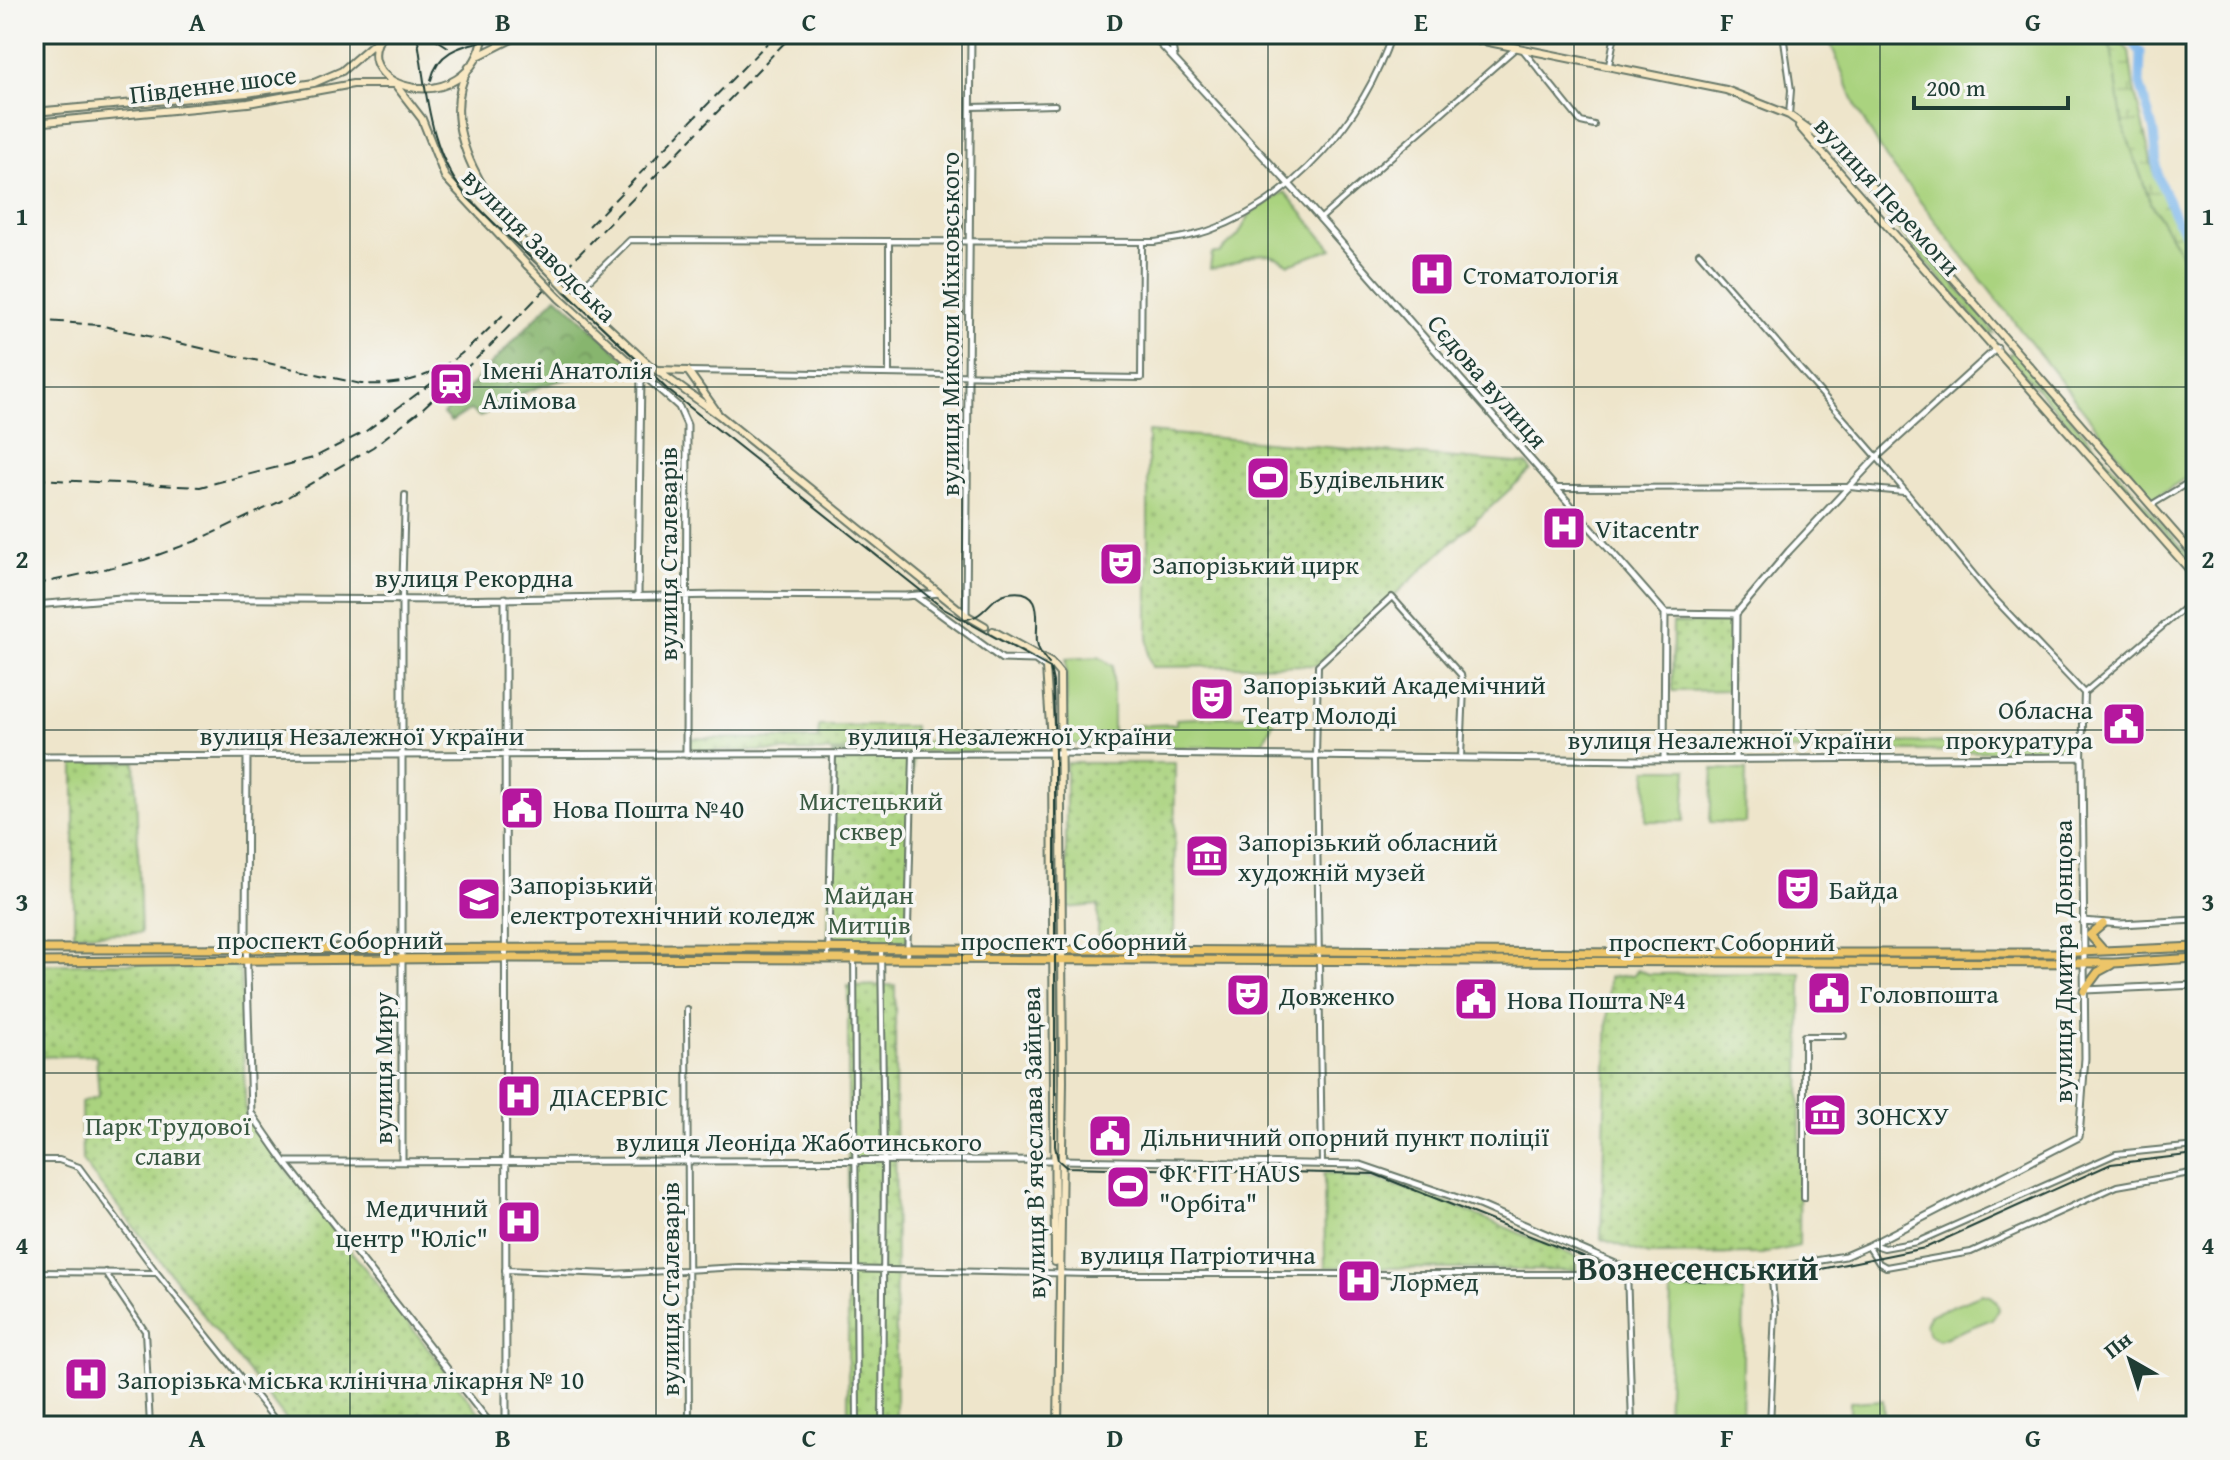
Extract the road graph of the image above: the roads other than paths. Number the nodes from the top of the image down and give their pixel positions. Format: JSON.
{"nodes":[{"id":1,"x":484,"y":34,"type":"edge"},
{"id":2,"x":522,"y":34,"type":"edge"},
{"id":3,"x":971,"y":34,"type":"edge"},
{"id":4,"x":1151,"y":34,"type":"edge"},
{"id":5,"x":1170,"y":34,"type":"edge"},
{"id":6,"x":1392,"y":34,"type":"edge"},
{"id":7,"x":1449,"y":34,"type":"edge"},
{"id":8,"x":1615,"y":34,"type":"edge"},
{"id":9,"x":1783,"y":34,"type":"edge"},
{"id":10,"x":380,"y":37,"type":"edge"},
{"id":11,"x":1519,"y":47,"type":"junction"},
{"id":12,"x":480,"y":55,"type":"junction"},
{"id":13,"x":1174,"y":58,"type":"junction"},
{"id":14,"x":469,"y":67,"type":"junction"},
{"id":15,"x":1609,"y":68,"type":"junction"},
{"id":16,"x":395,"y":84,"type":"junction"},
{"id":17,"x":1055,"y":105,"type":"dead end"},
{"id":18,"x":97,"y":106,"type":"junction"},
{"id":19,"x":970,"y":107,"type":"junction"},
{"id":20,"x":34,"y":112,"type":"edge"},
{"id":21,"x":1789,"y":115,"type":"junction"},
{"id":22,"x":97,"y":118,"type":"junction"},
{"id":23,"x":34,"y":123,"type":"edge"},
{"id":24,"x":1594,"y":125,"type":"dead end"},
{"id":25,"x":1289,"y":184,"type":"junction"},
{"id":26,"x":1320,"y":219,"type":"junction"},
{"id":27,"x":889,"y":241,"type":"junction"},
{"id":28,"x":970,"y":241,"type":"junction"},
{"id":29,"x":1142,"y":242,"type":"junction"},
{"id":30,"x":1699,"y":253,"type":"dead end"},
{"id":31,"x":573,"y":296,"type":"junction"},
{"id":32,"x":2007,"y":340,"type":"junction"},
{"id":33,"x":1997,"y":348,"type":"junction"},
{"id":34,"x":648,"y":364,"type":"junction"},
{"id":35,"x":656,"y":370,"type":"junction"},
{"id":36,"x":688,"y":371,"type":"junction"},
{"id":37,"x":641,"y":373,"type":"junction"},
{"id":38,"x":889,"y":374,"type":"junction"},
{"id":39,"x":969,"y":375,"type":"junction"},
{"id":40,"x":719,"y":415,"type":"junction"},
{"id":41,"x":1877,"y":457,"type":"junction"},
{"id":42,"x":2196,"y":478,"type":"edge"},
{"id":43,"x":1849,"y":487,"type":"junction"},
{"id":44,"x":1557,"y":488,"type":"junction"},
{"id":45,"x":1906,"y":493,"type":"junction"},
{"id":46,"x":405,"y":495,"type":"dead end"},
{"id":47,"x":2151,"y":505,"type":"junction"},
{"id":48,"x":2196,"y":556,"type":"edge"},
{"id":49,"x":2186,"y":565,"type":"junction"},
{"id":50,"x":2196,"y":577,"type":"edge"},
{"id":51,"x":941,"y":592,"type":"junction"},
{"id":52,"x":638,"y":595,"type":"junction"},
{"id":53,"x":688,"y":596,"type":"junction"},
{"id":54,"x":915,"y":596,"type":"junction"},
{"id":55,"x":402,"y":598,"type":"junction"},
{"id":56,"x":505,"y":598,"type":"junction"},
{"id":57,"x":2196,"y":598,"type":"edge"},
{"id":58,"x":34,"y":605,"type":"edge"},
{"id":59,"x":1665,"y":613,"type":"junction"},
{"id":60,"x":1736,"y":614,"type":"junction"},
{"id":61,"x":966,"y":615,"type":"junction"},
{"id":62,"x":985,"y":626,"type":"dead end"},
{"id":63,"x":993,"y":631,"type":"dead end"},
{"id":64,"x":1048,"y":665,"type":"junction"},
{"id":65,"x":2084,"y":693,"type":"junction"},
{"id":66,"x":833,"y":754,"type":"junction"},
{"id":67,"x":913,"y":754,"type":"junction"},
{"id":68,"x":1052,"y":754,"type":"junction"},
{"id":69,"x":1063,"y":754,"type":"junction"},
{"id":70,"x":247,"y":755,"type":"junction"},
{"id":71,"x":403,"y":755,"type":"junction"},
{"id":72,"x":686,"y":755,"type":"junction"},
{"id":73,"x":34,"y":756,"type":"edge"},
{"id":74,"x":507,"y":756,"type":"junction"},
{"id":75,"x":1735,"y":757,"type":"junction"},
{"id":76,"x":2082,"y":757,"type":"junction"},
{"id":77,"x":1316,"y":758,"type":"junction"},
{"id":78,"x":1664,"y":758,"type":"junction"},
{"id":79,"x":1461,"y":759,"type":"junction"},
{"id":80,"x":2196,"y":920,"type":"edge"},
{"id":81,"x":2083,"y":921,"type":"junction"},
{"id":82,"x":2103,"y":924,"type":"junction"},
{"id":83,"x":2090,"y":935,"type":"junction"},
{"id":84,"x":2196,"y":947,"type":"edge"},
{"id":85,"x":828,"y":948,"type":"junction"},
{"id":86,"x":854,"y":948,"type":"junction"},
{"id":87,"x":34,"y":949,"type":"edge"},
{"id":88,"x":402,"y":949,"type":"junction"},
{"id":89,"x":507,"y":949,"type":"junction"},
{"id":90,"x":881,"y":949,"type":"junction"},
{"id":91,"x":907,"y":949,"type":"junction"},
{"id":92,"x":1051,"y":949,"type":"junction"},
{"id":93,"x":1063,"y":949,"type":"junction"},
{"id":94,"x":2105,"y":951,"type":"junction"},
{"id":95,"x":1321,"y":952,"type":"junction"},
{"id":96,"x":1810,"y":952,"type":"junction"},
{"id":97,"x":2084,"y":952,"type":"junction"},
{"id":98,"x":1645,"y":953,"type":"junction"},
{"id":99,"x":246,"y":956,"type":"junction"},
{"id":100,"x":507,"y":958,"type":"junction"},
{"id":101,"x":2196,"y":958,"type":"edge"},
{"id":102,"x":402,"y":959,"type":"junction"},
{"id":103,"x":828,"y":959,"type":"junction"},
{"id":104,"x":853,"y":959,"type":"junction"},
{"id":105,"x":1051,"y":959,"type":"junction"},
{"id":106,"x":1062,"y":959,"type":"junction"},
{"id":107,"x":881,"y":960,"type":"junction"},
{"id":108,"x":907,"y":960,"type":"junction"},
{"id":109,"x":1657,"y":960,"type":"junction"},
{"id":110,"x":1810,"y":961,"type":"junction"},
{"id":111,"x":34,"y":962,"type":"edge"},
{"id":112,"x":1321,"y":963,"type":"junction"},
{"id":113,"x":2084,"y":963,"type":"junction"},
{"id":114,"x":2114,"y":963,"type":"junction"},
{"id":115,"x":2196,"y":985,"type":"edge"},
{"id":116,"x":2084,"y":991,"type":"junction"},
{"id":117,"x":687,"y":1009,"type":"dead end"},
{"id":118,"x":1844,"y":1036,"type":"dead end"},
{"id":119,"x":2196,"y":1146,"type":"edge"},
{"id":120,"x":34,"y":1160,"type":"edge"},
{"id":121,"x":402,"y":1160,"type":"junction"},
{"id":122,"x":856,"y":1160,"type":"junction"},
{"id":123,"x":1058,"y":1160,"type":"junction"},
{"id":124,"x":504,"y":1161,"type":"junction"},
{"id":125,"x":688,"y":1161,"type":"junction"},
{"id":126,"x":884,"y":1161,"type":"junction"},
{"id":127,"x":285,"y":1162,"type":"junction"},
{"id":128,"x":1322,"y":1164,"type":"junction"},
{"id":129,"x":2196,"y":1172,"type":"edge"},
{"id":130,"x":1804,"y":1198,"type":"dead end"},
{"id":131,"x":1870,"y":1245,"type":"junction"},
{"id":132,"x":1627,"y":1269,"type":"junction"},
{"id":133,"x":505,"y":1270,"type":"junction"},
{"id":134,"x":857,"y":1270,"type":"junction"},
{"id":135,"x":884,"y":1271,"type":"junction"},
{"id":136,"x":1771,"y":1271,"type":"junction"},
{"id":137,"x":34,"y":1272,"type":"edge"},
{"id":138,"x":105,"y":1272,"type":"junction"},
{"id":139,"x":688,"y":1272,"type":"junction"},
{"id":140,"x":1057,"y":1272,"type":"junction"},
{"id":141,"x":157,"y":1273,"type":"junction"},
{"id":142,"x":150,"y":1426,"type":"edge"},
{"id":143,"x":280,"y":1426,"type":"edge"},
{"id":144,"x":492,"y":1426,"type":"edge"},
{"id":145,"x":506,"y":1426,"type":"edge"},
{"id":146,"x":689,"y":1426,"type":"edge"},
{"id":147,"x":857,"y":1426,"type":"edge"},
{"id":148,"x":882,"y":1426,"type":"edge"},
{"id":149,"x":1057,"y":1426,"type":"edge"},
{"id":150,"x":1632,"y":1426,"type":"edge"},
{"id":151,"x":1770,"y":1426,"type":"edge"}],
"edges":[{"from":1,"to":12,"type":"main road"},
{"from":2,"to":12,"type":"main road"},
{"from":3,"to":19,"type":"street","name":"вулиця Миколи Міхновського"},
{"from":4,"to":13,"type":"street","name":"Сєдова вулиця"},
{"from":5,"to":13,"type":"street"},
{"from":6,"to":25,"type":"street"},
{"from":7,"to":11,"type":"main road"},
{"from":8,"to":15,"type":"street"},
{"from":9,"to":21,"type":"street"},
{"from":10,"to":16,"type":"main road","name":"вулиця Заводська"},
{"from":10,"to":18,"type":"main road","name":"Південне шосе"},
{"from":11,"to":15,"type":"main road"},
{"from":11,"to":24,"type":"street"},
{"from":11,"to":26,"type":"street"},
{"from":12,"to":14,"type":"main road"},
{"from":13,"to":25,"type":"street","name":"Сєдова вулиця"},
{"from":14,"to":16,"type":"main road","name":"Південне шосе"},
{"from":14,"to":31,"type":"main road","name":"вулиця Заводська","bridge":true},
{"from":15,"to":21,"type":"main road"},
{"from":16,"to":22,"type":"main road","name":"Південне шосе"},
{"from":16,"to":37,"type":"main road","name":"вулиця Заводська","bridge":true},
{"from":17,"to":19,"type":"street"},
{"from":18,"to":20,"type":"main road","name":"Південне шосе"},
{"from":18,"to":22,"type":"main road"},
{"from":19,"to":28,"type":"street","name":"вулиця Миколи Міхновського"},
{"from":21,"to":32,"type":"main road","name":"вулиця Перемоги"},
{"from":21,"to":33,"type":"main road","name":"вулиця Перемоги"},
{"from":22,"to":23,"type":"main road","name":"Південне шосе"},
{"from":25,"to":26,"type":"street","name":"Сєдова вулиця"},
{"from":25,"to":29,"type":"street"},
{"from":26,"to":44,"type":"street","name":"Сєдова вулиця"},
{"from":27,"to":28,"type":"street"},
{"from":27,"to":31,"type":"street"},
{"from":27,"to":38,"type":"street"},
{"from":28,"to":29,"type":"street"},
{"from":28,"to":39,"type":"street","name":"вулиця Миколи Міхновського"},
{"from":29,"to":39,"type":"street"},
{"from":30,"to":41,"type":"street"},
{"from":31,"to":34,"type":"main road","name":"вулиця Заводська"},
{"from":32,"to":33,"type":"main road"},
{"from":32,"to":47,"type":"main road","name":"вулиця Перемоги"},
{"from":33,"to":41,"type":"street"},
{"from":33,"to":49,"type":"main road","name":"вулиця Перемоги"},
{"from":34,"to":35,"type":"main road","name":"вулиця Заводська"},
{"from":34,"to":37,"type":"main road"},
{"from":35,"to":36,"type":"main road"},
{"from":35,"to":40,"type":"main road","name":"вулиця Заводська"},
{"from":36,"to":38,"type":"street"},
{"from":36,"to":40,"type":"main road","name":"вулиця Заводська"},
{"from":37,"to":52,"type":"street"},
{"from":37,"to":53,"type":"street","name":"вулиця Сталеварів"},
{"from":38,"to":39,"type":"street"},
{"from":39,"to":61,"type":"street","name":"вулиця Миколи Міхновського"},
{"from":40,"to":51,"type":"main road","name":"вулиця Заводська"},
{"from":41,"to":43,"type":"street"},
{"from":41,"to":45,"type":"street"},
{"from":42,"to":47,"type":"street"},
{"from":43,"to":44,"type":"street"},
{"from":43,"to":45,"type":"street"},
{"from":43,"to":60,"type":"street"},
{"from":44,"to":59,"type":"street","name":"Сєдова вулиця"},
{"from":45,"to":65,"type":"street"},
{"from":46,"to":55,"type":"street","name":"вулиця Миру"},
{"from":47,"to":48,"type":"main road","name":"вулиця Перемоги"},
{"from":48,"to":49,"type":"main road"},
{"from":49,"to":50,"type":"main road","name":"вулиця Перемоги"},
{"from":51,"to":54,"type":"street","name":"вулиця Рекордна"},
{"from":51,"to":61,"type":"main road","name":"вулиця Заводська"},
{"from":52,"to":53,"type":"street","name":"вулиця Рекордна"},
{"from":52,"to":56,"type":"street","name":"вулиця Рекордна"},
{"from":53,"to":54,"type":"street","name":"вулиця Рекордна"},
{"from":53,"to":72,"type":"street","name":"вулиця Сталеварів"},
{"from":54,"to":64,"type":"street"},
{"from":55,"to":56,"type":"street","name":"вулиця Рекордна"},
{"from":55,"to":58,"type":"street","name":"вулиця Рекордна"},
{"from":55,"to":71,"type":"street","name":"вулиця Миру"},
{"from":56,"to":74,"type":"street"},
{"from":57,"to":65,"type":"street"},
{"from":59,"to":60,"type":"street"},
{"from":59,"to":78,"type":"street"},
{"from":60,"to":75,"type":"street"},
{"from":61,"to":62,"type":"main road","name":"вулиця Заводська"},
{"from":63,"to":64,"type":"main road"},
{"from":64,"to":68,"type":"main road","name":"вулиця Вʼячеслава Зайцева"},
{"from":64,"to":69,"type":"main road"},
{"from":65,"to":76,"type":"street","name":"вулиця Дмитра Донцова"},
{"from":66,"to":67,"type":"street","name":"вулиця Незалежної України"},
{"from":66,"to":72,"type":"street","name":"вулиця Незалежної України"},
{"from":66,"to":85,"type":"street"},
{"from":67,"to":68,"type":"street","name":"вулиця Незалежної України"},
{"from":67,"to":91,"type":"street"},
{"from":68,"to":69,"type":"street","name":"вулиця Незалежної України"},
{"from":68,"to":92,"type":"main road","name":"вулиця Вʼячеслава Зайцева"},
{"from":69,"to":77,"type":"street","name":"вулиця Незалежної України"},
{"from":69,"to":93,"type":"main road"},
{"from":70,"to":71,"type":"street","name":"вулиця Незалежної України"},
{"from":70,"to":73,"type":"street","name":"вулиця Незалежної України"},
{"from":70,"to":99,"type":"street"},
{"from":71,"to":74,"type":"street","name":"вулиця Незалежної України"},
{"from":71,"to":88,"type":"street","name":"вулиця Миру"},
{"from":72,"to":74,"type":"street","name":"вулиця Незалежної України"},
{"from":74,"to":89,"type":"street"},
{"from":75,"to":76,"type":"street","name":"вулиця Незалежної України"},
{"from":75,"to":78,"type":"street","name":"вулиця Незалежної України"},
{"from":76,"to":81,"type":"street","name":"вулиця Дмитра Донцова"},
{"from":77,"to":79,"type":"street","name":"вулиця Незалежної України"},
{"from":77,"to":79,"type":"street"},
{"from":77,"to":95,"type":"street"},
{"from":78,"to":79,"type":"street","name":"вулиця Незалежної України"},
{"from":80,"to":82,"type":"street"},
{"from":81,"to":82,"type":"street"},
{"from":81,"to":83,"type":"street"},
{"from":81,"to":97,"type":"street","name":"вулиця Дмитра Донцова"},
{"from":82,"to":83,"type":"main road"},
{"from":83,"to":94,"type":"main road"},
{"from":84,"to":94,"type":"main road","name":"проспект Соборний"},
{"from":85,"to":86,"type":"main road","name":"проспект Соборний"},
{"from":85,"to":89,"type":"main road","name":"проспект Соборний"},
{"from":85,"to":103,"type":"street"},
{"from":86,"to":90,"type":"main road","name":"проспект Соборний"},
{"from":86,"to":104,"type":"street"},
{"from":87,"to":99,"type":"main road","name":"проспект Соборний"},
{"from":88,"to":89,"type":"main road","name":"проспект Соборний"},
{"from":88,"to":99,"type":"main road","name":"проспект Соборний"},
{"from":88,"to":102,"type":"street","name":"вулиця Миру"},
{"from":89,"to":100,"type":"street"},
{"from":90,"to":91,"type":"main road","name":"проспект Соборний"},
{"from":90,"to":107,"type":"street"},
{"from":91,"to":92,"type":"main road","name":"проспект Соборний"},
{"from":91,"to":108,"type":"street"},
{"from":92,"to":93,"type":"main road","name":"проспект Соборний"},
{"from":92,"to":105,"type":"main road","name":"вулиця Вʼячеслава Зайцева"},
{"from":93,"to":95,"type":"main road","name":"проспект Соборний"},
{"from":93,"to":106,"type":"main road","name":"вулиця Вʼячеслава Зайцева"},
{"from":94,"to":97,"type":"main road","name":"проспект Соборний"},
{"from":95,"to":98,"type":"main road","name":"проспект Соборний"},
{"from":95,"to":112,"type":"street"},
{"from":96,"to":97,"type":"main road","name":"проспект Соборний"},
{"from":96,"to":98,"type":"main road","name":"проспект Соборний"},
{"from":96,"to":110,"type":"main road"},
{"from":97,"to":113,"type":"street","name":"вулиця Дмитра Донцова"},
{"from":98,"to":109,"type":"main road"},
{"from":99,"to":102,"type":"main road","name":"проспект Соборний"},
{"from":99,"to":111,"type":"main road","name":"проспект Соборний"},
{"from":99,"to":127,"type":"street"},
{"from":100,"to":102,"type":"main road","name":"проспект Соборний"},
{"from":100,"to":103,"type":"main road","name":"проспект Соборний"},
{"from":100,"to":124,"type":"street"},
{"from":101,"to":114,"type":"main road","name":"проспект Соборний"},
{"from":102,"to":121,"type":"street","name":"вулиця Миру"},
{"from":103,"to":104,"type":"main road","name":"проспект Соборний"},
{"from":104,"to":107,"type":"main road","name":"проспект Соборний"},
{"from":104,"to":122,"type":"street"},
{"from":105,"to":106,"type":"main road","name":"проспект Соборний"},
{"from":105,"to":108,"type":"main road","name":"проспект Соборний"},
{"from":105,"to":123,"type":"main road","name":"вулиця Вʼячеслава Зайцева"},
{"from":106,"to":112,"type":"main road","name":"проспект Соборний"},
{"from":106,"to":123,"type":"main road","name":"вулиця Вʼячеслава Зайцева"},
{"from":107,"to":108,"type":"main road","name":"проспект Соборний"},
{"from":107,"to":126,"type":"street"},
{"from":109,"to":110,"type":"main road","name":"проспект Соборний"},
{"from":109,"to":112,"type":"main road","name":"проспект Соборний"},
{"from":110,"to":113,"type":"main road","name":"проспект Соборний"},
{"from":112,"to":128,"type":"street"},
{"from":113,"to":114,"type":"main road","name":"проспект Соборний"},
{"from":113,"to":116,"type":"street","name":"вулиця Дмитра Донцова"},
{"from":114,"to":116,"type":"main road"},
{"from":115,"to":116,"type":"street"},
{"from":116,"to":131,"type":"street","name":"вулиця Дмитра Донцова"},
{"from":117,"to":125,"type":"street","name":"вулиця Сталеварів"},
{"from":118,"to":130,"type":"street"},
{"from":119,"to":131,"type":"street"},
{"from":120,"to":141,"type":"street"},
{"from":121,"to":124,"type":"street","name":"вулиця Леоніда Жаботинського"},
{"from":121,"to":127,"type":"street","name":"вулиця Леоніда Жаботинського"},
{"from":122,"to":125,"type":"street","name":"вулиця Леоніда Жаботинського"},
{"from":122,"to":126,"type":"street","name":"вулиця Леоніда Жаботинського"},
{"from":122,"to":134,"type":"street"},
{"from":123,"to":126,"type":"street","name":"вулиця Леоніда Жаботинського"},
{"from":123,"to":128,"type":"street","name":"вулиця Леоніда Жаботинського"},
{"from":123,"to":140,"type":"main road","name":"вулиця Вʼячеслава Зайцева"},
{"from":124,"to":125,"type":"street","name":"вулиця Леоніда Жаботинського"},
{"from":124,"to":133,"type":"street"},
{"from":125,"to":139,"type":"street","name":"вулиця Сталеварів"},
{"from":126,"to":135,"type":"street"},
{"from":127,"to":144,"type":"street"},
{"from":128,"to":132,"type":"street","name":"вулиця Леоніда Жаботинського"},
{"from":129,"to":131,"type":"street"},
{"from":131,"to":136,"type":"street","name":"вулиця Патріотична"},
{"from":132,"to":136,"type":"street","name":"вулиця Патріотична"},
{"from":132,"to":140,"type":"street","name":"вулиця Патріотична"},
{"from":132,"to":150,"type":"street"},
{"from":133,"to":139,"type":"street","name":"вулиця Патріотична"},
{"from":133,"to":145,"type":"street"},
{"from":134,"to":135,"type":"street","name":"вулиця Патріотична"},
{"from":134,"to":139,"type":"street","name":"вулиця Патріотична"},
{"from":134,"to":147,"type":"street"},
{"from":135,"to":140,"type":"street","name":"вулиця Патріотична"},
{"from":135,"to":148,"type":"street"},
{"from":136,"to":151,"type":"street"},
{"from":137,"to":138,"type":"street"},
{"from":138,"to":141,"type":"street"},
{"from":138,"to":142,"type":"street"},
{"from":139,"to":146,"type":"street","name":"вулиця Сталеварів"},
{"from":140,"to":149,"type":"main road","name":"вулиця Вʼячеслава Зайцева"},
{"from":141,"to":143,"type":"street"}]}
